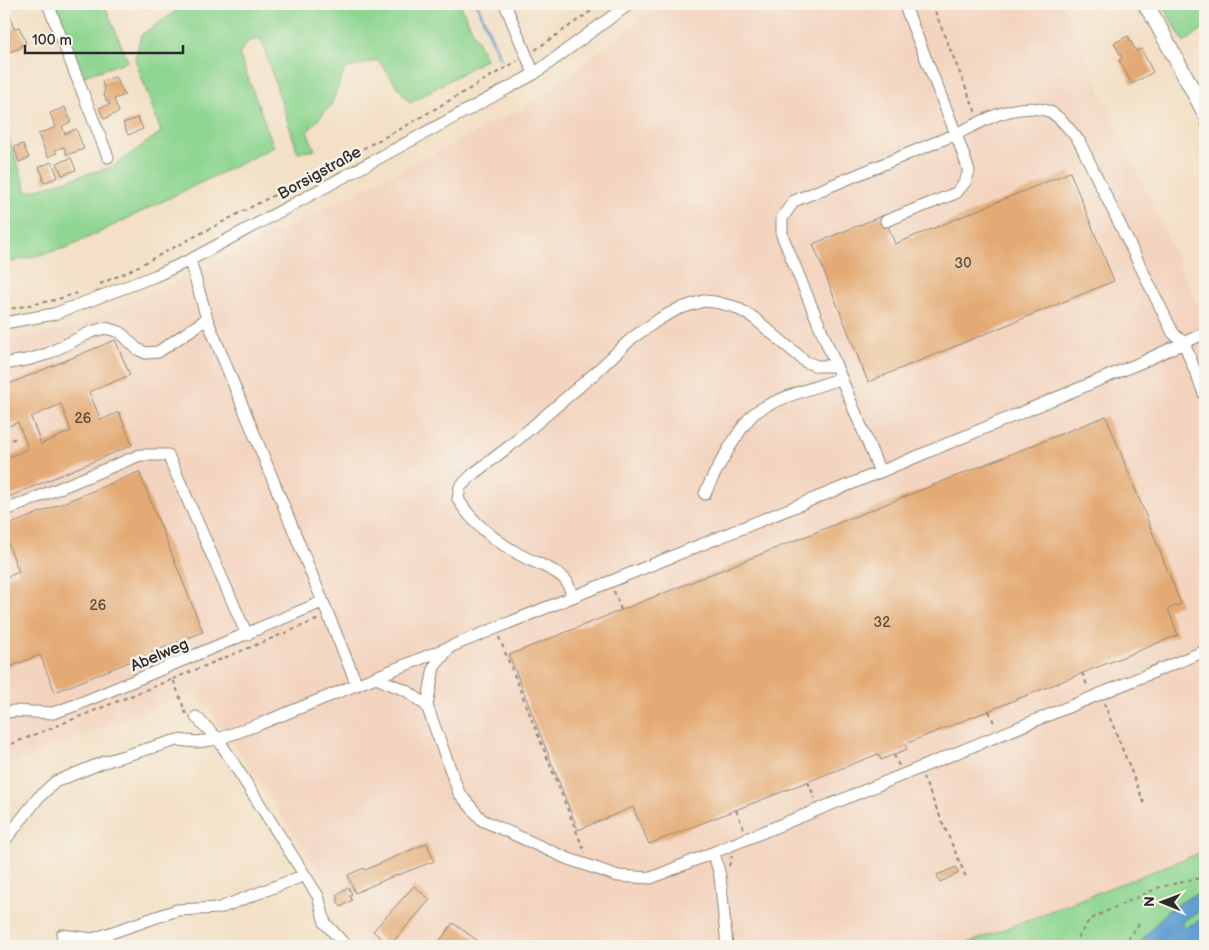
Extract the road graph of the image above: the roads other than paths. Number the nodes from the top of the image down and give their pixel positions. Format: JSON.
{"nodes":[{"id":1,"x":48,"y":4,"type":"edge"},
{"id":2,"x":505,"y":4,"type":"edge"},
{"id":3,"x":629,"y":4,"type":"edge"},
{"id":4,"x":904,"y":4,"type":"edge"},
{"id":5,"x":1145,"y":4,"type":"edge"},
{"id":6,"x":534,"y":74,"type":"junction"},
{"id":7,"x":1205,"y":113,"type":"edge"},
{"id":8,"x":956,"y":134,"type":"junction"},
{"id":9,"x":108,"y":157,"type":"dead end"},
{"id":10,"x":886,"y":221,"type":"dead end"},
{"id":11,"x":190,"y":260,"type":"junction"},
{"id":12,"x":207,"y":319,"type":"junction"},
{"id":13,"x":4,"y":323,"type":"edge"},
{"id":14,"x":1205,"y":334,"type":"edge"},
{"id":15,"x":1184,"y":343,"type":"junction"},
{"id":16,"x":4,"y":364,"type":"edge"},
{"id":17,"x":836,"y":366,"type":"junction"},
{"id":18,"x":842,"y":378,"type":"junction"},
{"id":19,"x":1205,"y":396,"type":"edge"},
{"id":20,"x":880,"y":472,"type":"junction"},
{"id":21,"x":706,"y":494,"type":"dead end"},
{"id":22,"x":4,"y":511,"type":"edge"},
{"id":23,"x":572,"y":597,"type":"junction"},
{"id":24,"x":322,"y":602,"type":"junction"},
{"id":25,"x":247,"y":635,"type":"junction"},
{"id":26,"x":450,"y":647,"type":"junction"},
{"id":27,"x":1205,"y":651,"type":"edge"},
{"id":28,"x":376,"y":678,"type":"junction"},
{"id":29,"x":356,"y":685,"type":"junction"},
{"id":30,"x":427,"y":706,"type":"junction"},
{"id":31,"x":4,"y":714,"type":"edge"},
{"id":32,"x":196,"y":717,"type":"road end"},
{"id":33,"x":218,"y":740,"type":"junction"},
{"id":34,"x":6,"y":839,"type":"dead end"},
{"id":35,"x":714,"y":853,"type":"junction"},
{"id":36,"x":305,"y":875,"type":"junction"},
{"id":37,"x":62,"y":935,"type":"dead end"},
{"id":38,"x":346,"y":946,"type":"edge"},
{"id":39,"x":727,"y":946,"type":"edge"}],
"edges":[{"from":1,"to":9,"type":"street"},
{"from":2,"to":6,"type":"street"},
{"from":3,"to":6,"type":"street","name":"Borsigstraße"},
{"from":4,"to":8,"type":"street"},
{"from":5,"to":7,"type":"main road"},
{"from":6,"to":11,"type":"street","name":"Borsigstraße"},
{"from":8,"to":10,"type":"street"},
{"from":8,"to":15,"type":"street"},
{"from":8,"to":17,"type":"street"},
{"from":11,"to":12,"type":"street"},
{"from":11,"to":13,"type":"street","name":"Borsigstraße"},
{"from":12,"to":16,"type":"street"},
{"from":12,"to":24,"type":"street"},
{"from":14,"to":15,"type":"street"},
{"from":15,"to":19,"type":"street"},
{"from":15,"to":20,"type":"street"},
{"from":17,"to":18,"type":"street"},
{"from":17,"to":23,"type":"street"},
{"from":18,"to":20,"type":"street"},
{"from":18,"to":21,"type":"street"},
{"from":20,"to":23,"type":"street"},
{"from":22,"to":25,"type":"street"},
{"from":23,"to":26,"type":"street"},
{"from":24,"to":25,"type":"street","name":"Abelweg"},
{"from":24,"to":29,"type":"street"},
{"from":25,"to":31,"type":"street","name":"Abelweg"},
{"from":26,"to":28,"type":"street"},
{"from":26,"to":30,"type":"street"},
{"from":27,"to":35,"type":"street"},
{"from":28,"to":29,"type":"street"},
{"from":28,"to":30,"type":"street"},
{"from":29,"to":33,"type":"street"},
{"from":30,"to":35,"type":"street"},
{"from":32,"to":33,"type":"street"},
{"from":33,"to":34,"type":"street"},
{"from":33,"to":36,"type":"street"},
{"from":35,"to":39,"type":"street"},
{"from":36,"to":37,"type":"street"},
{"from":36,"to":38,"type":"street"}]}
